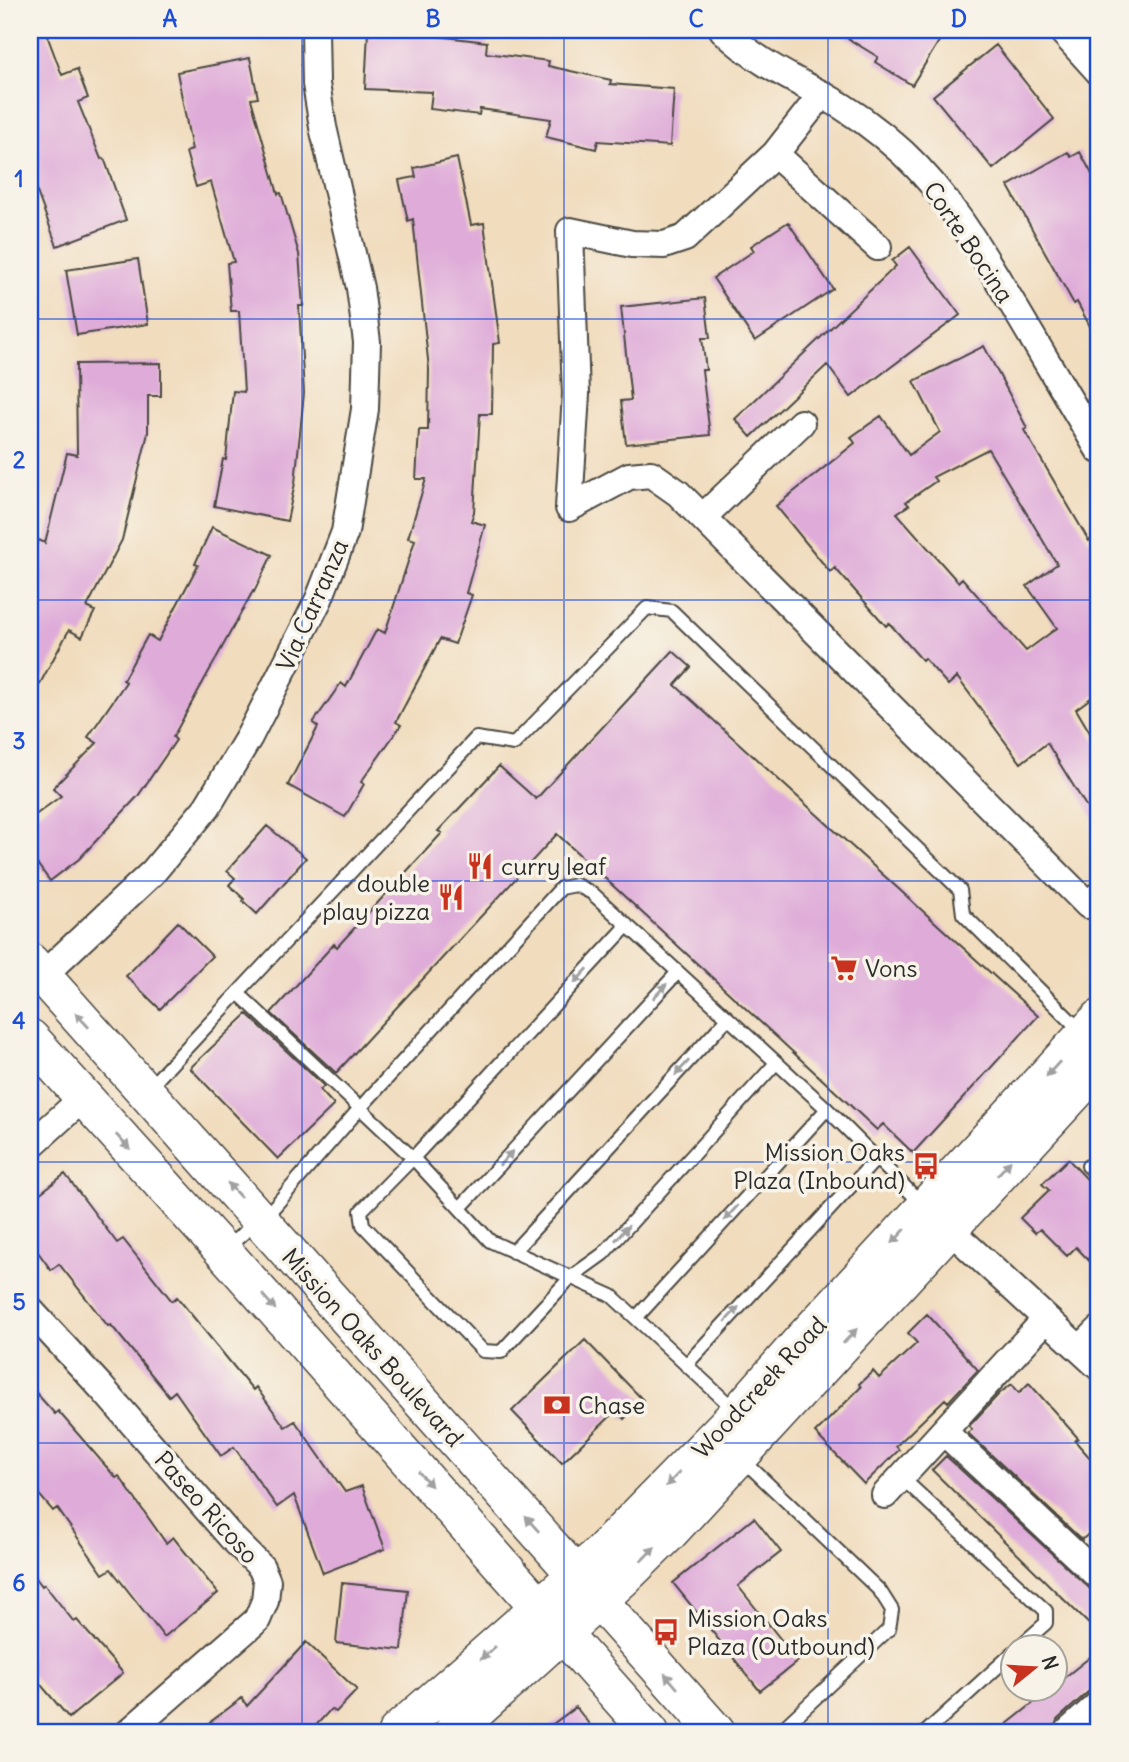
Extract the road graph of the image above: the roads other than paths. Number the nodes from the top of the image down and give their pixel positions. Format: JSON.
{"nodes":[{"id":1,"x":315,"y":30,"type":"edge"},
{"id":2,"x":723,"y":30,"type":"edge"},
{"id":3,"x":1061,"y":30,"type":"edge"},
{"id":4,"x":1099,"y":72,"type":"edge"},
{"id":5,"x":822,"y":94,"type":"junction"},
{"id":6,"x":775,"y":154,"type":"junction"},
{"id":7,"x":878,"y":247,"type":"dead end"},
{"id":8,"x":801,"y":423,"type":"dead end"},
{"id":9,"x":1099,"y":450,"type":"edge"},
{"id":10,"x":703,"y":517,"type":"junction"},
{"id":11,"x":1099,"y":895,"type":"edge"},
{"id":12,"x":627,"y":926,"type":"junction"},
{"id":13,"x":36,"y":969,"type":"edge"},
{"id":14,"x":678,"y":972,"type":"junction"},
{"id":15,"x":239,"y":994,"type":"junction"},
{"id":16,"x":728,"y":1018,"type":"junction"},
{"id":17,"x":30,"y":1038,"type":"edge"},
{"id":18,"x":1094,"y":1040,"type":"edge"},
{"id":19,"x":776,"y":1063,"type":"junction"},
{"id":20,"x":145,"y":1091,"type":"junction"},
{"id":21,"x":83,"y":1098,"type":"junction"},
{"id":22,"x":360,"y":1107,"type":"junction"},
{"id":23,"x":827,"y":1108,"type":"junction"},
{"id":24,"x":30,"y":1146,"type":"edge"},
{"id":25,"x":412,"y":1158,"type":"junction"},
{"id":26,"x":876,"y":1159,"type":"junction"},
{"id":27,"x":1088,"y":1166,"type":"dead end"},
{"id":28,"x":1099,"y":1176,"type":"edge"},
{"id":29,"x":460,"y":1208,"type":"junction"},
{"id":30,"x":937,"y":1218,"type":"junction"},
{"id":31,"x":260,"y":1220,"type":"junction"},
{"id":32,"x":223,"y":1251,"type":"junction"},
{"id":33,"x":513,"y":1252,"type":"junction"},
{"id":34,"x":570,"y":1277,"type":"junction"},
{"id":35,"x":30,"y":1310,"type":"edge"},
{"id":36,"x":636,"y":1318,"type":"junction"},
{"id":37,"x":1046,"y":1319,"type":"junction"},
{"id":38,"x":1099,"y":1330,"type":"edge"},
{"id":39,"x":1090,"y":1358,"type":"edge"},
{"id":40,"x":686,"y":1364,"type":"junction"},
{"id":41,"x":738,"y":1413,"type":"junction"},
{"id":42,"x":944,"y":1432,"type":"junction"},
{"id":43,"x":739,"y":1457,"type":"junction"},
{"id":44,"x":893,"y":1486,"type":"joint"},
{"id":45,"x":1099,"y":1577,"type":"edge"},
{"id":46,"x":588,"y":1588,"type":"junction"},
{"id":47,"x":551,"y":1621,"type":"junction"},
{"id":48,"x":1036,"y":1632,"type":"edge"},
{"id":49,"x":1000,"y":1664,"type":"edge"},
{"id":50,"x":1099,"y":1704,"type":"edge"},
{"id":51,"x":129,"y":1732,"type":"edge"},
{"id":52,"x":397,"y":1732,"type":"edge"},
{"id":53,"x":453,"y":1732,"type":"edge"},
{"id":54,"x":650,"y":1732,"type":"edge"},
{"id":55,"x":716,"y":1732,"type":"edge"},
{"id":56,"x":779,"y":1732,"type":"edge"},
{"id":57,"x":926,"y":1732,"type":"edge"},
{"id":58,"x":1068,"y":1732,"type":"edge"}],
"edges":[{"from":1,"to":13,"type":"street","name":"Via Carranza"},
{"from":2,"to":5,"type":"street","name":"Corte Bocina"},
{"from":3,"to":4,"type":"street"},
{"from":5,"to":6,"type":"street"},
{"from":5,"to":9,"type":"street","name":"Corte Bocina"},
{"from":6,"to":7,"type":"street"},
{"from":6,"to":10,"type":"street"},
{"from":8,"to":10,"type":"street"},
{"from":10,"to":11,"type":"street"},
{"from":12,"to":14,"type":"lane"},
{"from":12,"to":22,"type":"lane"},
{"from":12,"to":25,"type":"lane","one_way":true},
{"from":20,"to":13,"type":"main road","name":"Mission Oaks Boulevard","one_way":true},
{"from":14,"to":16,"type":"lane"},
{"from":29,"to":14,"type":"lane","one_way":true},
{"from":15,"to":18,"type":"lane"},
{"from":15,"to":20,"type":"lane"},
{"from":15,"to":22,"type":"lane"},
{"from":16,"to":19,"type":"lane"},
{"from":16,"to":33,"type":"lane","one_way":true},
{"from":17,"to":21,"type":"main road","name":"Mission Oaks Boulevard"},
{"from":18,"to":30,"type":"main road","name":"Woodcreek Road"},
{"from":19,"to":23,"type":"lane"},
{"from":34,"to":19,"type":"lane","one_way":true},
{"from":31,"to":20,"type":"main road","name":"Mission Oaks Boulevard","one_way":true},
{"from":21,"to":24,"type":"street"},
{"from":21,"to":32,"type":"main road","name":"Mission Oaks Boulevard","one_way":true},
{"from":22,"to":25,"type":"lane"},
{"from":22,"to":31,"type":"lane"},
{"from":23,"to":26,"type":"lane"},
{"from":23,"to":36,"type":"lane","one_way":true},
{"from":25,"to":29,"type":"lane"},
{"from":25,"to":34,"type":"lane"},
{"from":26,"to":30,"type":"lane"},
{"from":40,"to":26,"type":"lane","one_way":true},
{"from":27,"to":28,"type":"lane"},
{"from":29,"to":33,"type":"lane"},
{"from":30,"to":37,"type":"street"},
{"from":30,"to":41,"type":"main road","name":"Woodcreek Road","one_way":true},
{"from":43,"to":30,"type":"main road","name":"Woodcreek Road","one_way":true},
{"from":31,"to":32,"type":"lane"},
{"from":46,"to":31,"type":"main road","name":"Mission Oaks Boulevard","one_way":true},
{"from":32,"to":47,"type":"main road","name":"Mission Oaks Boulevard","one_way":true},
{"from":33,"to":34,"type":"lane"},
{"from":34,"to":36,"type":"lane"},
{"from":35,"to":51,"type":"street","name":"Paseo Ricoso"},
{"from":36,"to":40,"type":"lane"},
{"from":37,"to":39,"type":"street"},
{"from":37,"to":42,"type":"street"},
{"from":38,"to":39,"type":"street"},
{"from":40,"to":41,"type":"lane"},
{"from":41,"to":46,"type":"main road","name":"Woodcreek Road","one_way":true},
{"from":42,"to":44,"type":"street"},
{"from":42,"to":45,"type":"street"},
{"from":46,"to":43,"type":"main road","name":"Woodcreek Road","one_way":true},
{"from":43,"to":56,"type":"lane"},
{"from":44,"to":48,"type":"lane"},
{"from":46,"to":47,"type":"main road","name":"Woodcreek Road"},
{"from":55,"to":46,"type":"main road","name":"Mission Oaks Boulevard","one_way":true},
{"from":47,"to":52,"type":"main road","name":"Woodcreek Road","one_way":true},
{"from":47,"to":53,"type":"main road","name":"Woodcreek Road"},
{"from":47,"to":54,"type":"main road","name":"Mission Oaks Boulevard"},
{"from":49,"to":57,"type":"lane"},
{"from":50,"to":58,"type":"street"}]}
